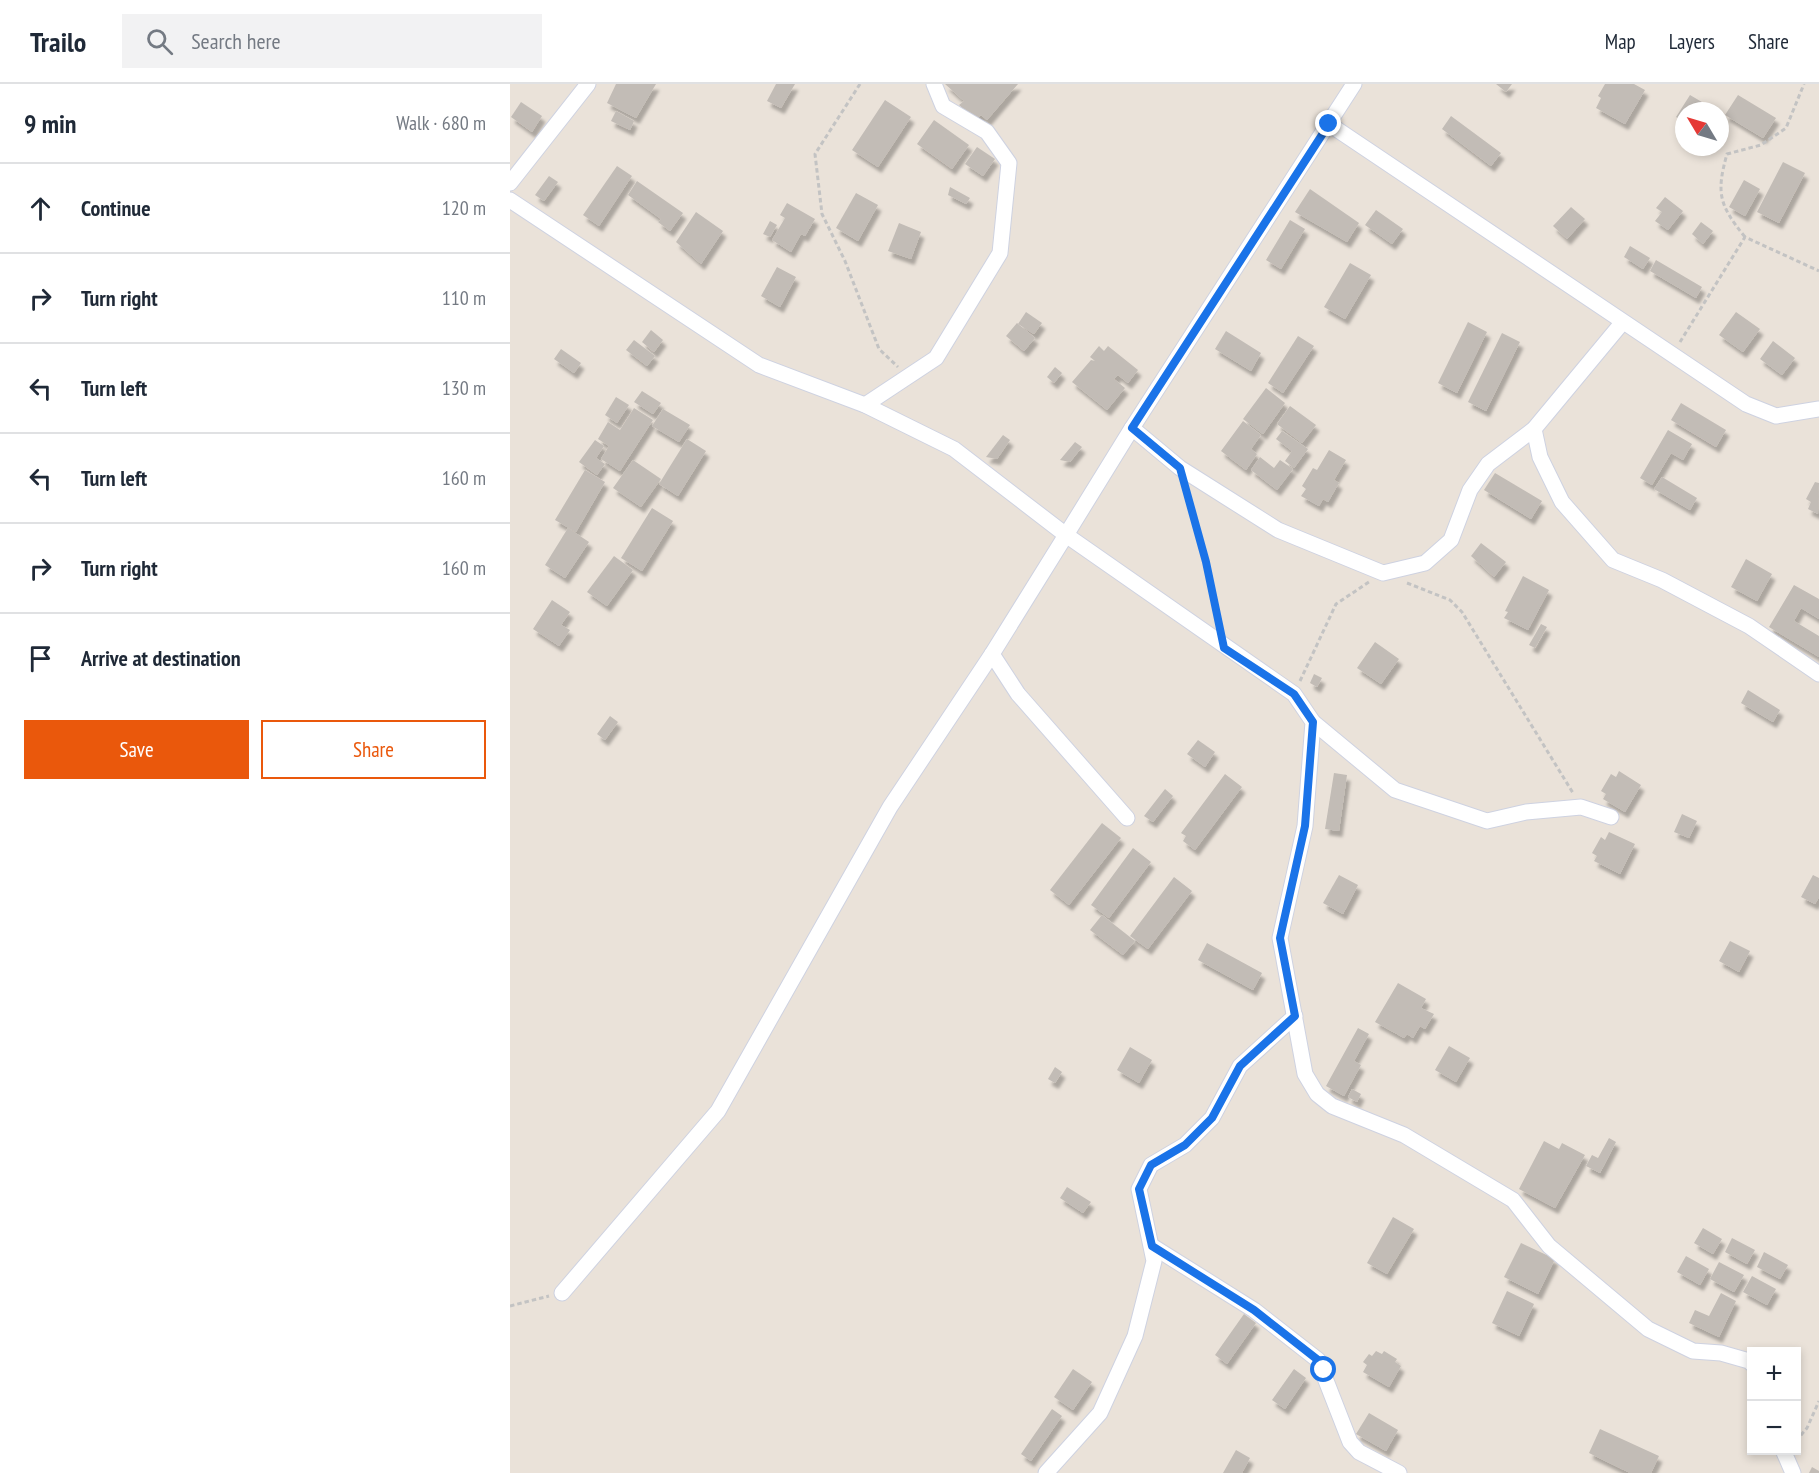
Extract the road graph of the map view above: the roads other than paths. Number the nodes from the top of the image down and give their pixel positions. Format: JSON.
{"nodes":[{"id":1,"x":588,"y":84,"type":"edge"},
{"id":2,"x":934,"y":84,"type":"edge"},
{"id":3,"x":1354,"y":84,"type":"edge"},
{"id":4,"x":1329,"y":124,"type":"junction"},
{"id":5,"x":510,"y":183,"type":"edge"},
{"id":6,"x":510,"y":200,"type":"edge"},
{"id":7,"x":1622,"y":323,"type":"junction"},
{"id":8,"x":865,"y":405,"type":"junction"},
{"id":9,"x":1819,"y":409,"type":"edge"},
{"id":10,"x":1132,"y":428,"type":"junction"},
{"id":11,"x":1534,"y":429,"type":"junction"},
{"id":12,"x":1066,"y":535,"type":"junction"},
{"id":13,"x":992,"y":654,"type":"junction"},
{"id":14,"x":1819,"y":675,"type":"edge"},
{"id":15,"x":1313,"y":722,"type":"junction"},
{"id":16,"x":1611,"y":817,"type":"dead end"},
{"id":17,"x":1127,"y":818,"type":"dead end"},
{"id":18,"x":1295,"y":1016,"type":"junction"},
{"id":19,"x":1152,"y":1246,"type":"junction"},
{"id":20,"x":562,"y":1293,"type":"road end"},
{"id":21,"x":1747,"y":1360,"type":"edge"},
{"id":22,"x":1785,"y":1455,"type":"edge"},
{"id":23,"x":1046,"y":1473,"type":"edge"},
{"id":24,"x":1400,"y":1473,"type":"edge"},
{"id":25,"x":1793,"y":1473,"type":"edge"}],
"edges":[{"from":1,"to":5,"type":"street"},
{"from":2,"to":8,"type":"street"},
{"from":3,"to":4,"type":"street"},
{"from":4,"to":7,"type":"street"},
{"from":4,"to":10,"type":"street"},
{"from":6,"to":8,"type":"street"},
{"from":7,"to":9,"type":"street"},
{"from":7,"to":11,"type":"street"},
{"from":8,"to":12,"type":"street"},
{"from":10,"to":11,"type":"street"},
{"from":10,"to":12,"type":"street"},
{"from":11,"to":14,"type":"street"},
{"from":12,"to":13,"type":"street"},
{"from":12,"to":15,"type":"street"},
{"from":13,"to":17,"type":"street"},
{"from":13,"to":20,"type":"street"},
{"from":15,"to":16,"type":"street"},
{"from":15,"to":18,"type":"street"},
{"from":18,"to":19,"type":"street"},
{"from":18,"to":21,"type":"street"},
{"from":19,"to":23,"type":"street"},
{"from":19,"to":24,"type":"street"},
{"from":22,"to":25,"type":"street"}]}
